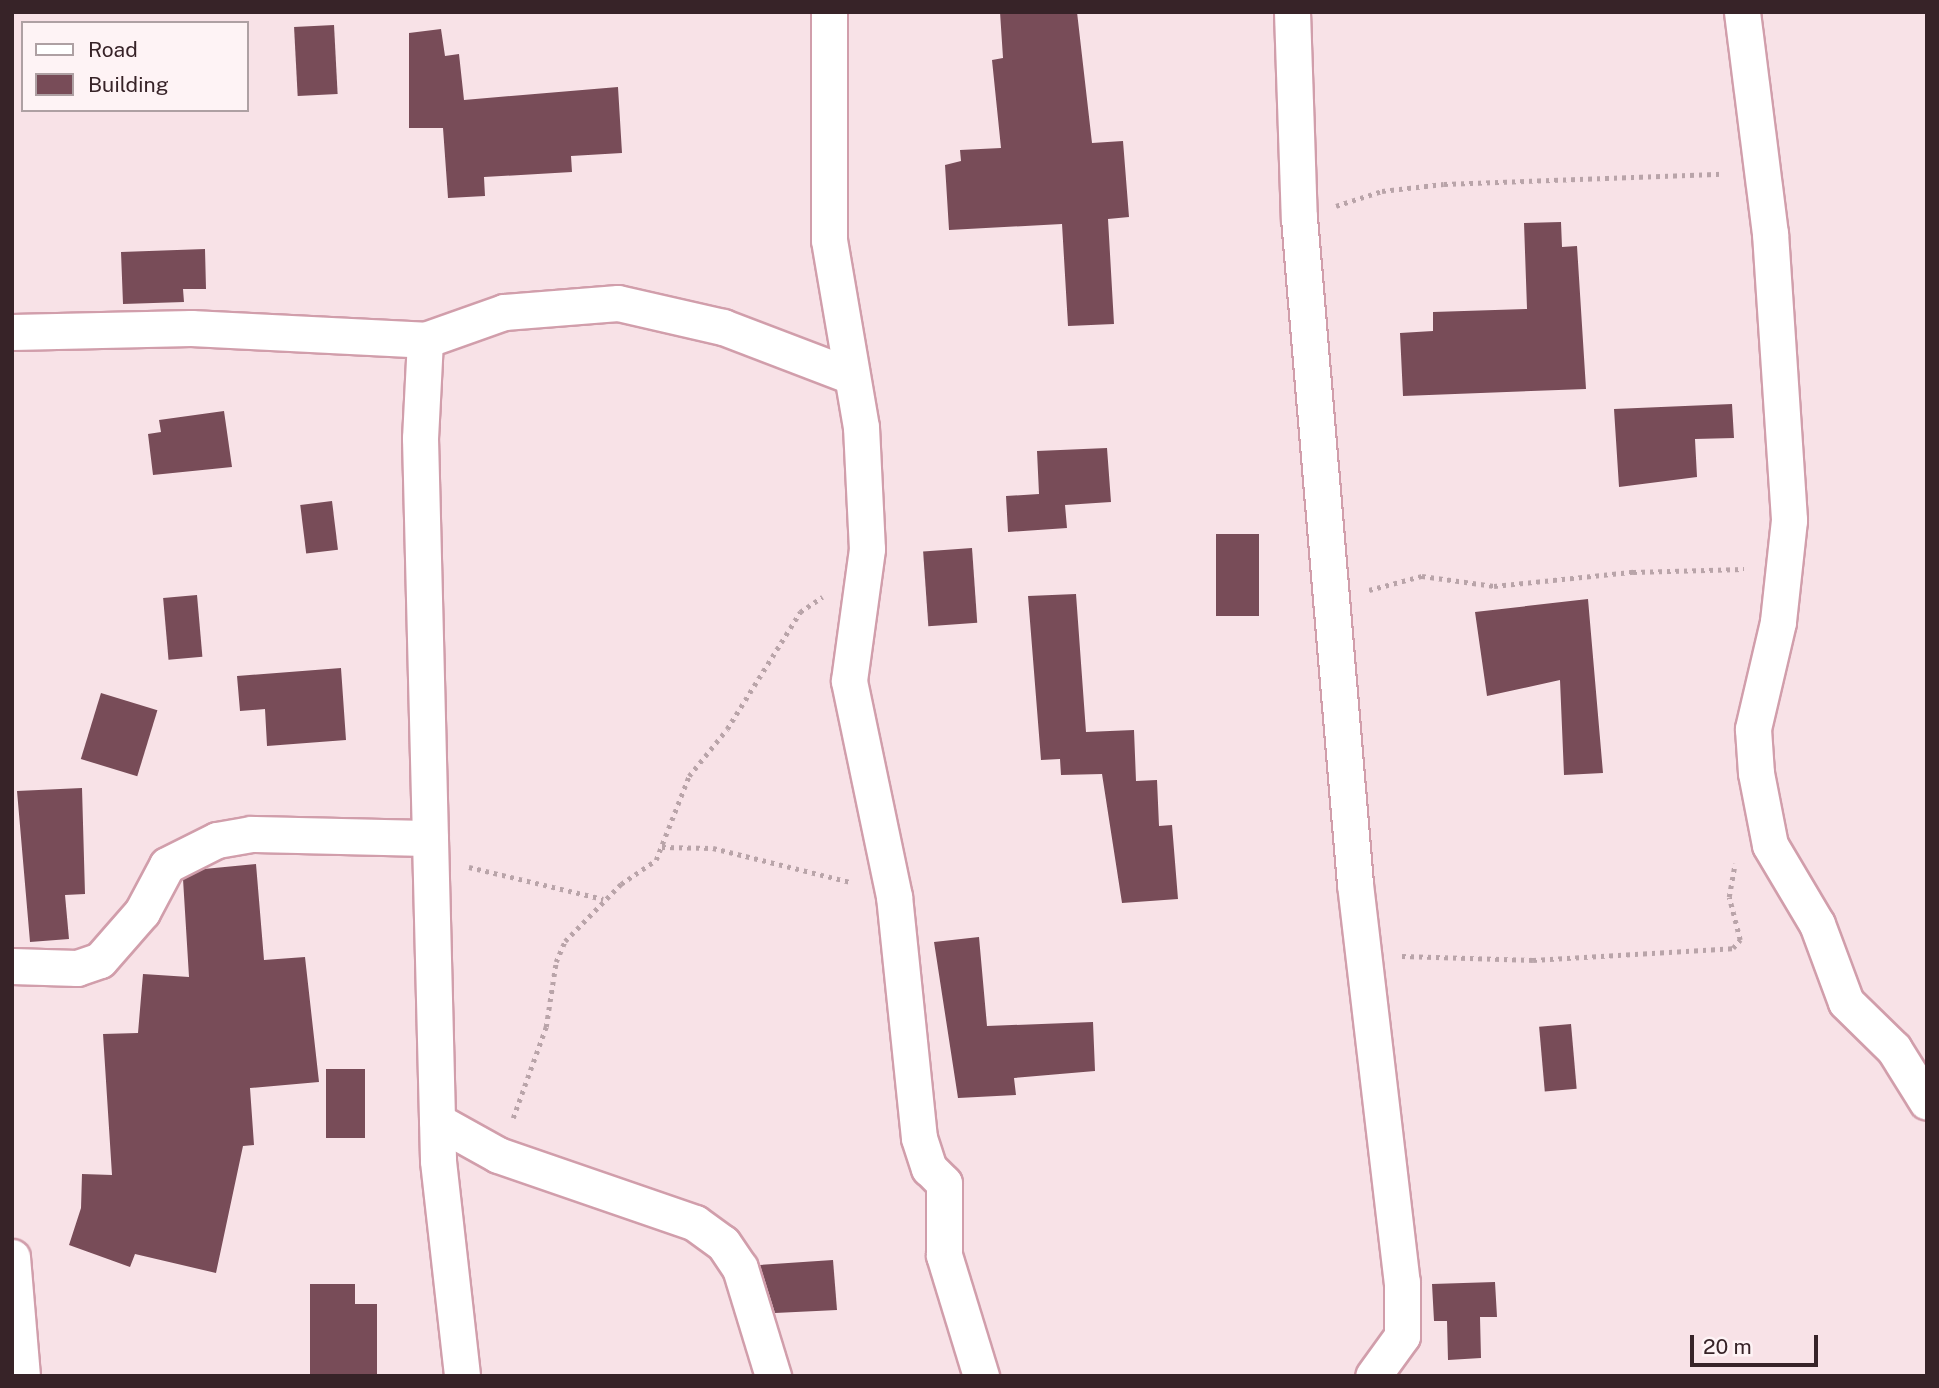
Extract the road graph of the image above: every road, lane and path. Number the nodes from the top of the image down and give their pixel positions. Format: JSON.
{"nodes":[{"id":1,"x":829,"y":12,"type":"edge"},
{"id":2,"x":1292,"y":12,"type":"edge"},
{"id":3,"x":1742,"y":12,"type":"edge"},
{"id":4,"x":1763,"y":173,"type":"junction"},
{"id":5,"x":1299,"y":218,"type":"junction"},
{"id":6,"x":12,"y":332,"type":"edge"},
{"id":7,"x":425,"y":340,"type":"junction"},
{"id":8,"x":849,"y":375,"type":"junction"},
{"id":9,"x":1784,"y":569,"type":"junction"},
{"id":10,"x":860,"y":589,"type":"junction"},
{"id":11,"x":1332,"y":613,"type":"junction"},
{"id":12,"x":1770,"y":845,"type":"junction"},
{"id":13,"x":662,"y":847,"type":"junction"},
{"id":14,"x":430,"y":854,"type":"junction"},
{"id":15,"x":894,"y":896,"type":"junction"},
{"id":16,"x":604,"y":900,"type":"junction"},
{"id":17,"x":1362,"y":957,"type":"junction"},
{"id":18,"x":12,"y":966,"type":"edge"},
{"id":19,"x":1927,"y":1102,"type":"edge"},
{"id":20,"x":437,"y":1121,"type":"junction"},
{"id":21,"x":498,"y":1155,"type":"junction"},
{"id":22,"x":12,"y":1257,"type":"edge"},
{"id":23,"x":22,"y":1376,"type":"edge"},
{"id":24,"x":462,"y":1376,"type":"edge"},
{"id":25,"x":773,"y":1376,"type":"edge"},
{"id":26,"x":981,"y":1376,"type":"edge"},
{"id":27,"x":1373,"y":1376,"type":"edge"}],
"edges":[{"from":1,"to":8,"type":"street"},
{"from":2,"to":5,"type":"street"},
{"from":3,"to":4,"type":"street"},
{"from":4,"to":5,"type":"path"},
{"from":4,"to":9,"type":"street"},
{"from":5,"to":11,"type":"street"},
{"from":6,"to":7,"type":"street"},
{"from":7,"to":8,"type":"street"},
{"from":7,"to":14,"type":"street"},
{"from":8,"to":10,"type":"street"},
{"from":9,"to":11,"type":"path"},
{"from":9,"to":12,"type":"street"},
{"from":10,"to":13,"type":"path"},
{"from":10,"to":15,"type":"street"},
{"from":11,"to":17,"type":"street"},
{"from":12,"to":17,"type":"path"},
{"from":12,"to":19,"type":"street"},
{"from":13,"to":15,"type":"path"},
{"from":13,"to":16,"type":"path"},
{"from":14,"to":16,"type":"path"},
{"from":14,"to":18,"type":"street"},
{"from":14,"to":20,"type":"street"},
{"from":15,"to":26,"type":"street"},
{"from":16,"to":21,"type":"path"},
{"from":17,"to":27,"type":"street"},
{"from":20,"to":21,"type":"street"},
{"from":20,"to":24,"type":"street"},
{"from":21,"to":25,"type":"street"},
{"from":22,"to":23,"type":"street"}]}
